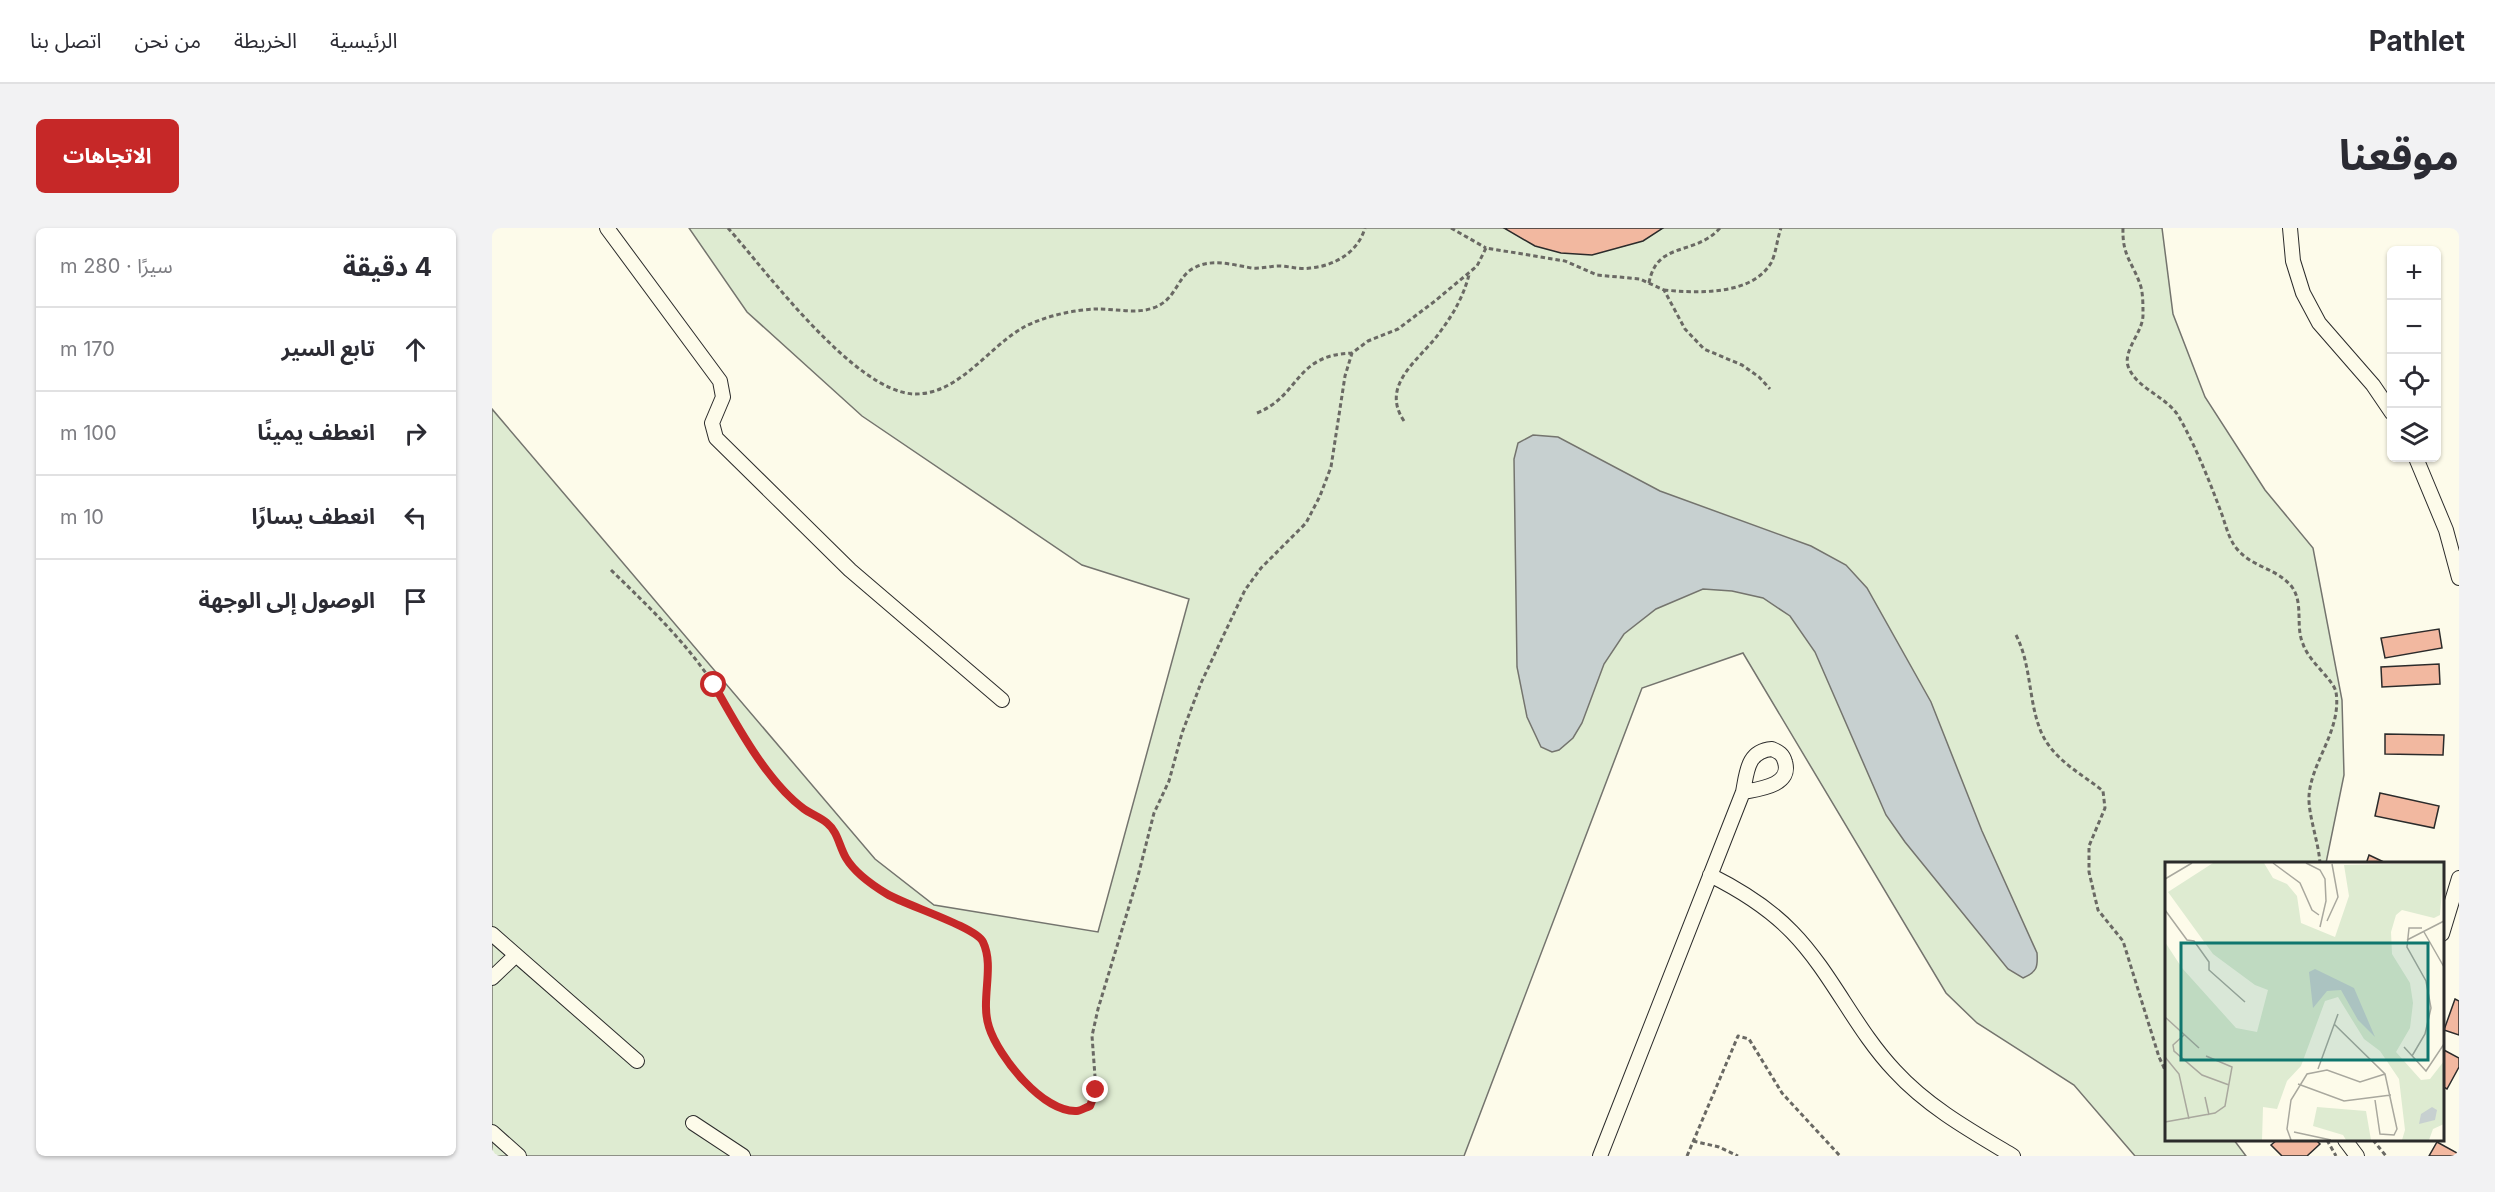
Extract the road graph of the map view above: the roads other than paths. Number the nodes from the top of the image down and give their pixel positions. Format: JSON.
{"nodes":[{"id":1,"x":607,"y":228,"type":"edge"},
{"id":2,"x":2290,"y":228,"type":"edge"},
{"id":3,"x":2388,"y":408,"type":"edge"},
{"id":4,"x":2417,"y":462,"type":"edge"},
{"id":5,"x":2459,"y":578,"type":"edge"},
{"id":6,"x":1002,"y":700,"type":"dead end"},
{"id":7,"x":1743,"y":792,"type":"dead end"},
{"id":8,"x":1710,"y":875,"type":"junction"},
{"id":9,"x":2459,"y":878,"type":"edge"},
{"id":10,"x":2444,"y":927,"type":"edge"},
{"id":11,"x":492,"y":934,"type":"edge"},
{"id":12,"x":515,"y":956,"type":"junction"},
{"id":13,"x":492,"y":978,"type":"edge"},
{"id":14,"x":637,"y":1061,"type":"dead end"},
{"id":15,"x":693,"y":1123,"type":"dead end"},
{"id":16,"x":492,"y":1132,"type":"edge"},
{"id":17,"x":2346,"y":1141,"type":"edge"},
{"id":18,"x":519,"y":1156,"type":"edge"},
{"id":19,"x":743,"y":1156,"type":"edge"},
{"id":20,"x":1600,"y":1156,"type":"edge"},
{"id":21,"x":2013,"y":1156,"type":"edge"},
{"id":22,"x":2357,"y":1156,"type":"edge"}],
"edges":[{"from":1,"to":6,"type":"street"},
{"from":2,"to":3,"type":"street"},
{"from":4,"to":5,"type":"street"},
{"from":7,"to":8,"type":"street"},
{"from":8,"to":20,"type":"street"},
{"from":8,"to":21,"type":"street"},
{"from":9,"to":10,"type":"street"},
{"from":11,"to":12,"type":"street"},
{"from":12,"to":13,"type":"street"},
{"from":12,"to":14,"type":"street"},
{"from":15,"to":19,"type":"street"},
{"from":16,"to":18,"type":"street"},
{"from":17,"to":22,"type":"street"}]}
